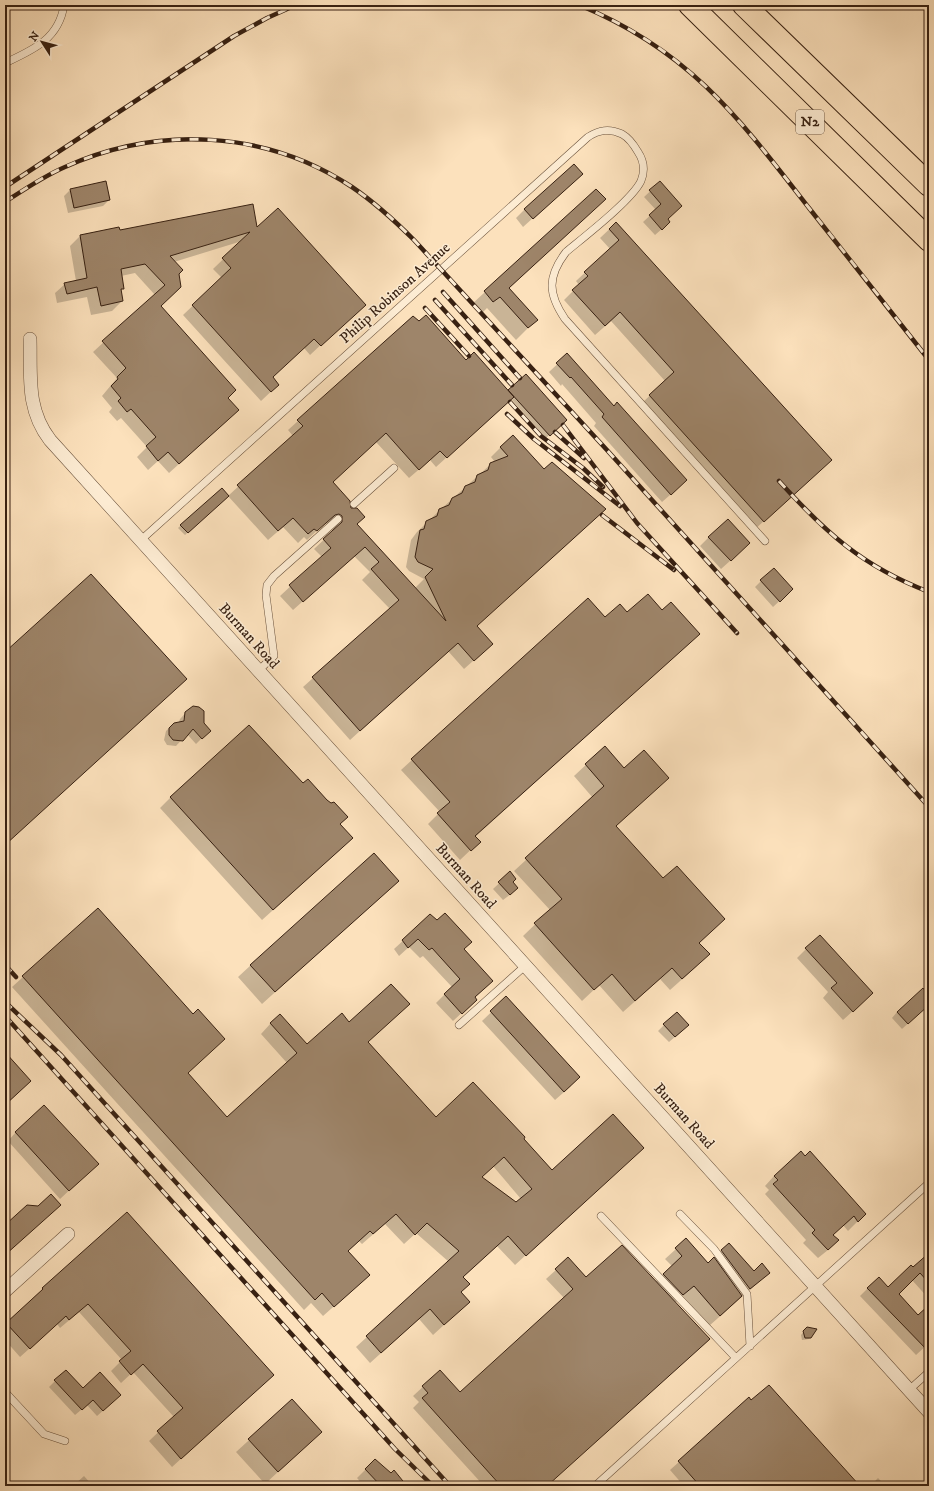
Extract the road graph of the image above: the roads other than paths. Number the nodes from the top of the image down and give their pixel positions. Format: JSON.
{"nodes":[{"id":1,"x":64,"y":5,"type":"edge"},
{"id":2,"x":690,"y":5,"type":"edge"},
{"id":3,"x":744,"y":5,"type":"edge"},
{"id":4,"x":5,"y":63,"type":"edge"},
{"id":5,"x":929,"y":185,"type":"edge"},
{"id":6,"x":929,"y":240,"type":"edge"},
{"id":7,"x":30,"y":340,"type":"dead end"},
{"id":8,"x":394,"y":468,"type":"dead end"},
{"id":9,"x":354,"y":504,"type":"dead end"},
{"id":10,"x":338,"y":518,"type":"dead end"},
{"id":11,"x":141,"y":540,"type":"junction"},
{"id":12,"x":765,"y":541,"type":"dead end"},
{"id":13,"x":259,"y":670,"type":"junction"},
{"id":14,"x":525,"y":966,"type":"junction"},
{"id":15,"x":459,"y":1025,"type":"dead end"},
{"id":16,"x":929,"y":1183,"type":"edge"},
{"id":17,"x":680,"y":1214,"type":"dead end"},
{"id":18,"x":600,"y":1216,"type":"dead end"},
{"id":19,"x":68,"y":1234,"type":"dead end"},
{"id":20,"x":816,"y":1287,"type":"junction"},
{"id":21,"x":5,"y":1291,"type":"edge"},
{"id":22,"x":750,"y":1346,"type":"junction"},
{"id":23,"x":736,"y":1358,"type":"junction"},
{"id":24,"x":929,"y":1372,"type":"edge"},
{"id":25,"x":909,"y":1390,"type":"junction"},
{"id":26,"x":5,"y":1392,"type":"edge"},
{"id":27,"x":929,"y":1412,"type":"edge"},
{"id":28,"x":64,"y":1441,"type":"dead end"},
{"id":29,"x":595,"y":1486,"type":"edge"}],
"edges":[{"from":1,"to":4,"type":"lane"},
{"from":2,"to":6,"type":"highway","number":"N2"},
{"from":3,"to":5,"type":"highway","number":"N2"},
{"from":7,"to":11,"type":"street","name":"Burman Road"},
{"from":8,"to":9,"type":"lane"},
{"from":10,"to":13,"type":"lane"},
{"from":11,"to":12,"type":"lane","name":"Philip Robinson Avenue"},
{"from":11,"to":13,"type":"street","name":"Burman Road"},
{"from":13,"to":14,"type":"street","name":"Burman Road"},
{"from":14,"to":15,"type":"lane"},
{"from":14,"to":20,"type":"street","name":"Burman Road"},
{"from":16,"to":20,"type":"lane"},
{"from":17,"to":22,"type":"lane"},
{"from":18,"to":23,"type":"lane"},
{"from":19,"to":21,"type":"street"},
{"from":20,"to":22,"type":"lane"},
{"from":20,"to":25,"type":"street","name":"Burman Road"},
{"from":22,"to":23,"type":"lane"},
{"from":23,"to":29,"type":"lane"},
{"from":24,"to":25,"type":"lane"},
{"from":25,"to":27,"type":"street","name":"Burman Road"},
{"from":26,"to":28,"type":"lane"}]}
